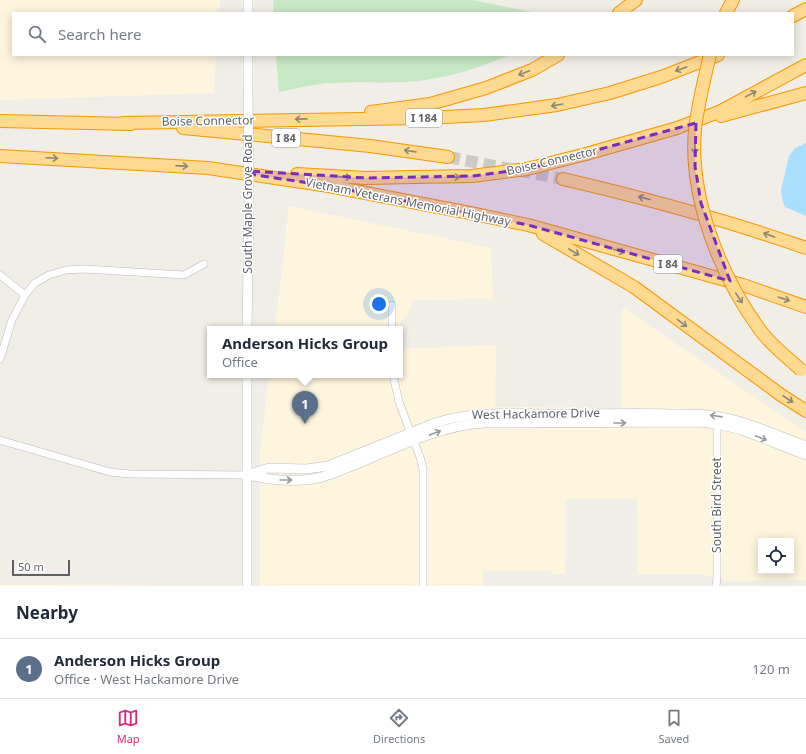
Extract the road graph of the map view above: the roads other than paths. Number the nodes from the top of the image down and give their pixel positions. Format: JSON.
{"nodes":[{"id":1,"x":248,"y":0,"type":"edge"},
{"id":2,"x":636,"y":0,"type":"edge"},
{"id":3,"x":733,"y":0,"type":"edge"},
{"id":4,"x":806,"y":9,"type":"edge"},
{"id":5,"x":248,"y":12,"type":"edge"},
{"id":6,"x":620,"y":12,"type":"edge"},
{"id":7,"x":727,"y":12,"type":"edge"},
{"id":8,"x":794,"y":15,"type":"edge"},
{"id":9,"x":248,"y":56,"type":"edge"},
{"id":10,"x":556,"y":56,"type":"edge"},
{"id":11,"x":710,"y":56,"type":"edge"},
{"id":12,"x":715,"y":56,"type":"edge"},
{"id":13,"x":806,"y":65,"type":"edge"},
{"id":14,"x":806,"y":93,"type":"edge"},
{"id":15,"x":326,"y":119,"type":"junction"},
{"id":16,"x":0,"y":121,"type":"edge"},
{"id":17,"x":123,"y":123,"type":"junction"},
{"id":18,"x":677,"y":128,"type":"junction"},
{"id":19,"x":0,"y":156,"type":"edge"},
{"id":20,"x":448,"y":157,"type":"tunnel mouth"},
{"id":21,"x":208,"y":168,"type":"junction"},
{"id":22,"x":563,"y":179,"type":"tunnel mouth"},
{"id":23,"x":528,"y":225,"type":"junction"},
{"id":24,"x":806,"y":248,"type":"edge"},
{"id":25,"x":204,"y":264,"type":"dead end"},
{"id":26,"x":0,"y":275,"type":"edge"},
{"id":27,"x":25,"y":295,"type":"junction"},
{"id":28,"x":392,"y":305,"type":"dead end"},
{"id":29,"x":806,"y":307,"type":"edge"},
{"id":30,"x":248,"y":326,"type":"edge"},
{"id":31,"x":392,"y":326,"type":"edge"},
{"id":32,"x":0,"y":359,"type":"edge"},
{"id":33,"x":803,"y":372,"type":"edge"},
{"id":34,"x":247,"y":378,"type":"edge"},
{"id":35,"x":395,"y":378,"type":"edge"},
{"id":36,"x":806,"y":411,"type":"edge"},
{"id":37,"x":717,"y":424,"type":"junction"},
{"id":38,"x":412,"y":437,"type":"junction"},
{"id":39,"x":0,"y":440,"type":"edge"},
{"id":40,"x":806,"y":446,"type":"edge"},
{"id":41,"x":806,"y":455,"type":"edge"},
{"id":42,"x":247,"y":475,"type":"junction"},
{"id":43,"x":247,"y":586,"type":"edge"},
{"id":44,"x":423,"y":586,"type":"edge"},
{"id":45,"x":716,"y":586,"type":"edge"}],
"edges":[{"from":1,"to":5,"type":"street"},
{"from":2,"to":6,"type":"highway"},
{"from":3,"to":7,"type":"highway"},
{"from":4,"to":8,"type":"highway"},
{"from":9,"to":30,"type":"street","name":"South Maple Grove Road","bridge":true},
{"from":10,"to":15,"type":"highway","one_way":true},
{"from":11,"to":33,"type":"highway","one_way":true,"bridge":true},
{"from":12,"to":15,"type":"highway","name":"Boise Connector","number":"I 184","one_way":true},
{"from":18,"to":13,"type":"highway","name":"Boise Connector","one_way":true},
{"from":14,"to":18,"type":"highway"},
{"from":15,"to":17,"type":"highway","name":"Boise Connector","number":"I 184","one_way":true},
{"from":16,"to":17,"type":"highway","number":"I 84"},
{"from":20,"to":17,"type":"highway","number":"I 84","one_way":true},
{"from":21,"to":18,"type":"highway","name":"Boise Connector","one_way":true,"bridge":true},
{"from":19,"to":21,"type":"highway","name":"Vietnam Veterans Memorial Highway","number":"I 84","one_way":true},
{"from":21,"to":23,"type":"highway","name":"Vietnam Veterans Memorial Highway","number":"I 84"},
{"from":24,"to":22,"type":"highway","one_way":true},
{"from":23,"to":29,"type":"highway","name":"Vietnam Veterans Memorial Highway","number":"I 84","one_way":true},
{"from":23,"to":36,"type":"highway","one_way":true},
{"from":25,"to":27,"type":"street"},
{"from":26,"to":27,"type":"street"},
{"from":27,"to":32,"type":"street"},
{"from":28,"to":31,"type":"street"},
{"from":34,"to":42,"type":"street"},
{"from":35,"to":38,"type":"street"},
{"from":38,"to":37,"type":"street","name":"West Hackamore Drive","one_way":true},
{"from":37,"to":41,"type":"street","name":"West Hackamore Drive","one_way":true},
{"from":37,"to":45,"type":"street","name":"South Bird Street"},
{"from":40,"to":38,"type":"street","name":"West Hackamore Drive","one_way":true},
{"from":38,"to":42,"type":"street","name":"West Hackamore Drive"},
{"from":38,"to":44,"type":"street"},
{"from":39,"to":42,"type":"street","name":"West Hackamore Drive"},
{"from":42,"to":43,"type":"street"}]}
